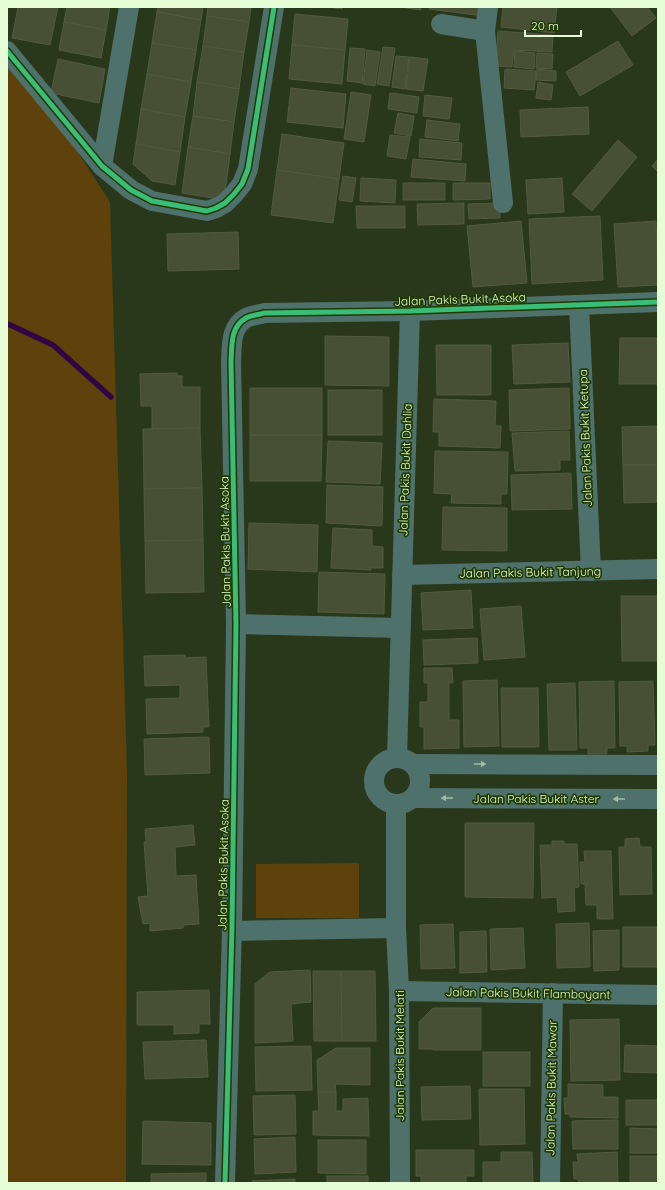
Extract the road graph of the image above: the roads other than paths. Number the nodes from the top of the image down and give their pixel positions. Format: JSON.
{"nodes":[{"id":1,"x":129,"y":7,"type":"edge"},
{"id":2,"x":274,"y":7,"type":"edge"},
{"id":3,"x":488,"y":7,"type":"edge"},
{"id":4,"x":441,"y":24,"type":"dead end"},
{"id":5,"x":485,"y":31,"type":"junction"},
{"id":6,"x":7,"y":51,"type":"edge"},
{"id":7,"x":102,"y":166,"type":"junction"},
{"id":8,"x":503,"y":203,"type":"dead end"},
{"id":9,"x":658,"y":302,"type":"edge"},
{"id":10,"x":579,"y":305,"type":"junction"},
{"id":11,"x":410,"y":311,"type":"junction"},
{"id":12,"x":658,"y":569,"type":"edge"},
{"id":13,"x":591,"y":571,"type":"junction"},
{"id":14,"x":402,"y":575,"type":"junction"},
{"id":15,"x":236,"y":624,"type":"junction"},
{"id":16,"x":400,"y":628,"type":"junction"},
{"id":17,"x":405,"y":761,"type":"junction"},
{"id":18,"x":658,"y":765,"type":"edge"},
{"id":19,"x":658,"y":799,"type":"edge"},
{"id":20,"x":405,"y":801,"type":"junction"},
{"id":21,"x":396,"y":928,"type":"junction"},
{"id":22,"x":232,"y":931,"type":"junction"},
{"id":23,"x":399,"y":991,"type":"junction"},
{"id":24,"x":553,"y":993,"type":"junction"},
{"id":25,"x":658,"y":995,"type":"edge"},
{"id":26,"x":225,"y":1183,"type":"edge"},
{"id":27,"x":400,"y":1183,"type":"edge"},
{"id":28,"x":550,"y":1183,"type":"edge"}],
"edges":[{"from":1,"to":7,"type":"street"},
{"from":2,"to":7,"type":"street"},
{"from":3,"to":5,"type":"street"},
{"from":4,"to":5,"type":"street"},
{"from":5,"to":8,"type":"street"},
{"from":6,"to":7,"type":"street"},
{"from":9,"to":10,"type":"street","name":"Jalan Pakis Bukit Asoka"},
{"from":10,"to":11,"type":"street","name":"Jalan Pakis Bukit Asoka"},
{"from":10,"to":13,"type":"street","name":"Jalan Pakis Bukit Ketupa"},
{"from":11,"to":14,"type":"street","name":"Jalan Pakis Bukit Dahlia"},
{"from":11,"to":15,"type":"street","name":"Jalan Pakis Bukit Asoka"},
{"from":12,"to":13,"type":"street","name":"Jalan Pakis Bukit Tanjung"},
{"from":13,"to":14,"type":"street","name":"Jalan Pakis Bukit Tanjung"},
{"from":14,"to":16,"type":"street","name":"Jalan Pakis Bukit Dahlia"},
{"from":15,"to":16,"type":"street"},
{"from":15,"to":22,"type":"street","name":"Jalan Pakis Bukit Asoka"},
{"from":16,"to":17,"type":"street","name":"Jalan Pakis Bukit Dahlia"},
{"from":17,"to":18,"type":"street","one_way":true},
{"from":17,"to":20,"type":"street"},
{"from":17,"to":20,"type":"street"},
{"from":19,"to":20,"type":"street","name":"Jalan Pakis Bukit Aster","one_way":true},
{"from":20,"to":21,"type":"street","name":"Jalan Pakis Bukit Melati"},
{"from":21,"to":22,"type":"street"},
{"from":21,"to":23,"type":"street","name":"Jalan Pakis Bukit Melati"},
{"from":22,"to":26,"type":"street","name":"Jalan Pakis Bukit Asoka"},
{"from":23,"to":24,"type":"street","name":"Jalan Pakis Bukit Flamboyant"},
{"from":23,"to":27,"type":"street","name":"Jalan Pakis Bukit Melati"},
{"from":24,"to":25,"type":"street","name":"Jalan Pakis Bukit Flamboyant"},
{"from":24,"to":28,"type":"street","name":"Jalan Pakis Bukit Mawar"}]}
